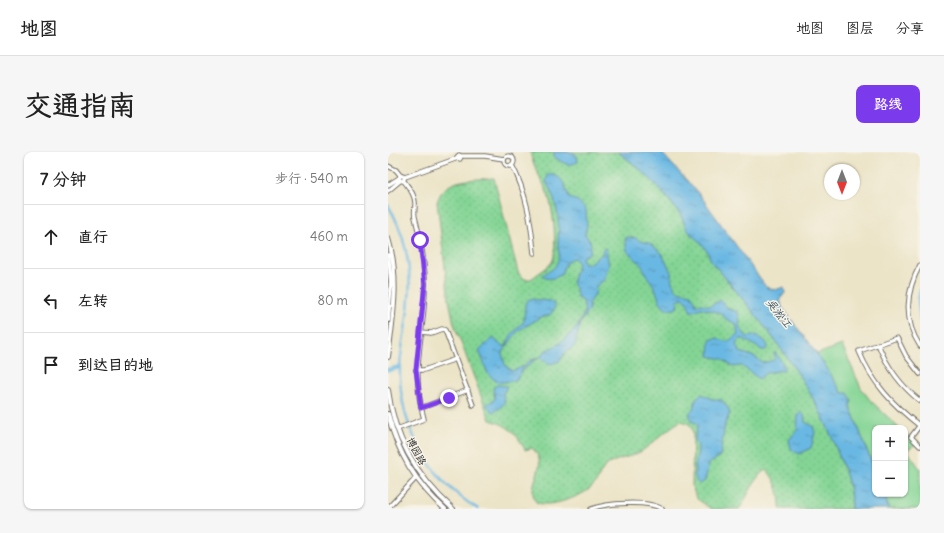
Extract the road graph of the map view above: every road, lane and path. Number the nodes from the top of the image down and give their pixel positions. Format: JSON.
{"nodes":[{"id":1,"x":509,"y":154,"type":"edge"},
{"id":2,"x":504,"y":159,"type":"junction"},
{"id":3,"x":512,"y":165,"type":"junction"},
{"id":4,"x":388,"y":166,"type":"edge"},
{"id":5,"x":402,"y":178,"type":"junction"},
{"id":6,"x":388,"y":185,"type":"edge"},
{"id":7,"x":388,"y":191,"type":"edge"},
{"id":8,"x":388,"y":238,"type":"edge"},
{"id":9,"x":534,"y":254,"type":"dead end"},
{"id":10,"x":388,"y":255,"type":"edge"},
{"id":11,"x":920,"y":264,"type":"edge"},
{"id":12,"x":388,"y":320,"type":"edge"},
{"id":13,"x":421,"y":332,"type":"junction"},
{"id":14,"x":878,"y":344,"type":"junction"},
{"id":15,"x":920,"y":346,"type":"edge"},
{"id":16,"x":388,"y":357,"type":"edge"},
{"id":17,"x":456,"y":358,"type":"junction"},
{"id":18,"x":416,"y":370,"type":"junction"},
{"id":19,"x":920,"y":374,"type":"edge"},
{"id":20,"x":388,"y":390,"type":"edge"},
{"id":21,"x":468,"y":390,"type":"junction"},
{"id":22,"x":920,"y":401,"type":"edge"},
{"id":23,"x":473,"y":405,"type":"dead end"},
{"id":24,"x":421,"y":408,"type":"junction"},
{"id":25,"x":388,"y":414,"type":"edge"},
{"id":26,"x":920,"y":427,"type":"edge"},
{"id":27,"x":397,"y":429,"type":"junction"},
{"id":28,"x":920,"y":446,"type":"edge"},
{"id":29,"x":416,"y":478,"type":"junction"},
{"id":30,"x":388,"y":508,"type":"edge"},
{"id":31,"x":446,"y":508,"type":"edge"},
{"id":32,"x":591,"y":509,"type":"edge"},
{"id":33,"x":662,"y":509,"type":"edge"}],
"edges":[{"from":1,"to":2,"type":"street"},
{"from":1,"to":3,"type":"street"},
{"from":2,"to":3,"type":"street"},
{"from":2,"to":5,"type":"street"},
{"from":3,"to":9,"type":"street"},
{"from":4,"to":5,"type":"street"},
{"from":5,"to":6,"type":"street"},
{"from":5,"to":7,"type":"street"},
{"from":5,"to":13,"type":"street"},
{"from":8,"to":16,"type":"main road"},
{"from":10,"to":12,"type":"main road"},
{"from":11,"to":15,"type":"street"},
{"from":13,"to":17,"type":"street"},
{"from":13,"to":18,"type":"street"},
{"from":14,"to":19,"type":"street"},
{"from":14,"to":22,"type":"street"},
{"from":14,"to":26,"type":"street"},
{"from":17,"to":18,"type":"street"},
{"from":17,"to":21,"type":"street"},
{"from":18,"to":24,"type":"street"},
{"from":20,"to":27,"type":"main road","name":"博园路"},
{"from":21,"to":23,"type":"street"},
{"from":21,"to":24,"type":"street"},
{"from":24,"to":27,"type":"street"},
{"from":25,"to":29,"type":"main road","name":"博园路"},
{"from":26,"to":28,"type":"street"},
{"from":27,"to":31,"type":"main road","name":"博园路"},
{"from":29,"to":30,"type":"street"},
{"from":29,"to":31,"type":"main road","name":"博园路"},
{"from":32,"to":33,"type":"street"}]}
